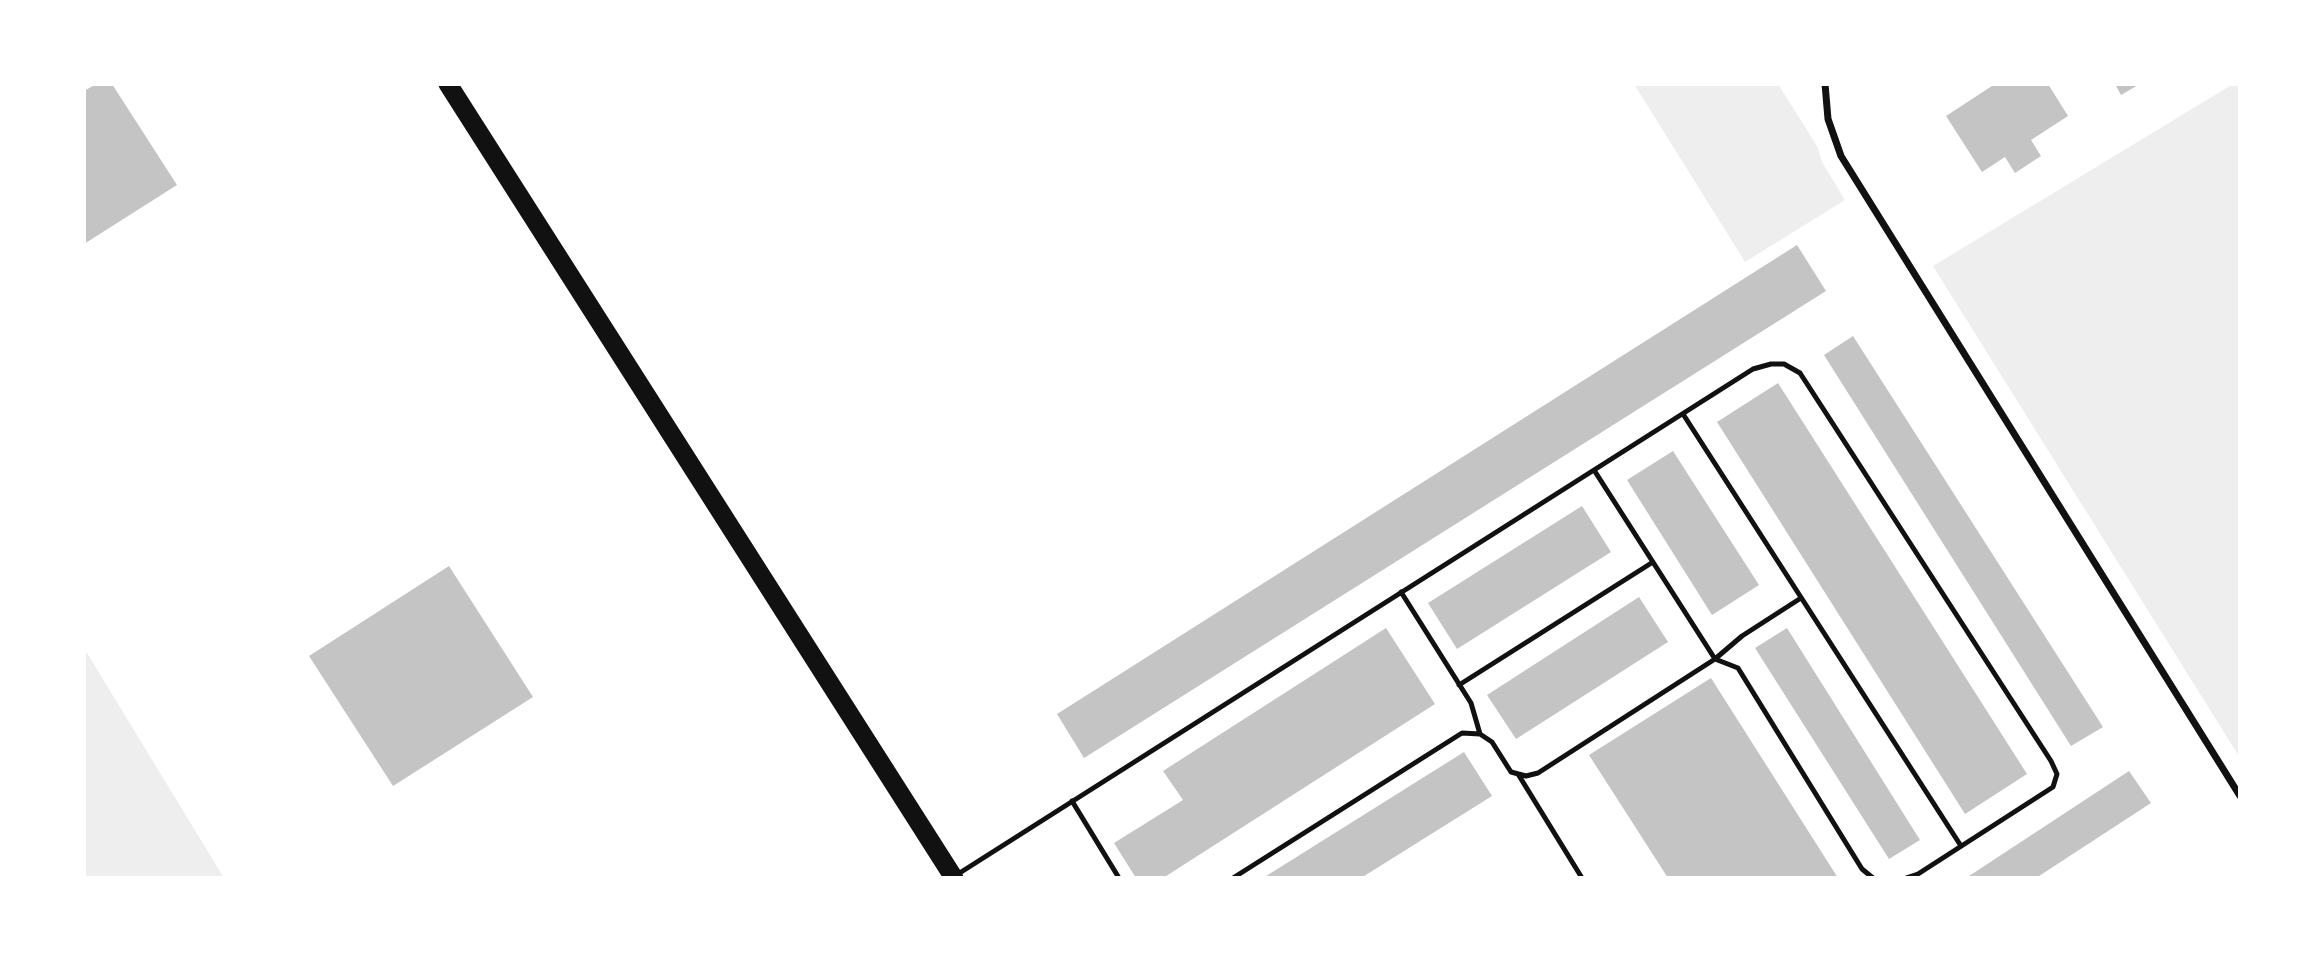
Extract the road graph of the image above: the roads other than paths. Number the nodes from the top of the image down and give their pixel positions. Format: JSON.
{"nodes":[{"id":1,"x":448,"y":84,"type":"edge"},
{"id":2,"x":1825,"y":84,"type":"edge"},
{"id":3,"x":1682,"y":414,"type":"junction"},
{"id":4,"x":1594,"y":470,"type":"junction"},
{"id":5,"x":1653,"y":562,"type":"junction"},
{"id":6,"x":1401,"y":592,"type":"junction"},
{"id":7,"x":1801,"y":598,"type":"junction"},
{"id":8,"x":1715,"y":659,"type":"junction"},
{"id":9,"x":1459,"y":685,"type":"junction"},
{"id":10,"x":1480,"y":734,"type":"junction"},
{"id":11,"x":1518,"y":774,"type":"junction"},
{"id":12,"x":2240,"y":796,"type":"edge"},
{"id":13,"x":1073,"y":801,"type":"junction"},
{"id":14,"x":1961,"y":846,"type":"junction"},
{"id":15,"x":954,"y":877,"type":"edge"},
{"id":16,"x":1119,"y":878,"type":"edge"},
{"id":17,"x":1233,"y":878,"type":"edge"},
{"id":18,"x":1582,"y":878,"type":"edge"},
{"id":19,"x":1872,"y":878,"type":"edge"},
{"id":20,"x":1906,"y":878,"type":"edge"}],
"edges":[{"from":1,"to":15,"type":"highway"},
{"from":2,"to":12,"type":"street"},
{"from":3,"to":4,"type":"lane"},
{"from":3,"to":7,"type":"lane"},
{"from":3,"to":14,"type":"lane"},
{"from":4,"to":5,"type":"lane"},
{"from":4,"to":6,"type":"lane"},
{"from":5,"to":8,"type":"lane"},
{"from":5,"to":9,"type":"lane"},
{"from":6,"to":9,"type":"lane"},
{"from":6,"to":13,"type":"lane"},
{"from":7,"to":8,"type":"lane"},
{"from":7,"to":14,"type":"lane"},
{"from":8,"to":11,"type":"lane"},
{"from":8,"to":19,"type":"lane"},
{"from":9,"to":10,"type":"lane"},
{"from":10,"to":11,"type":"lane"},
{"from":10,"to":17,"type":"lane"},
{"from":11,"to":18,"type":"lane"},
{"from":13,"to":15,"type":"lane"},
{"from":13,"to":16,"type":"lane"},
{"from":14,"to":20,"type":"lane"}]}
